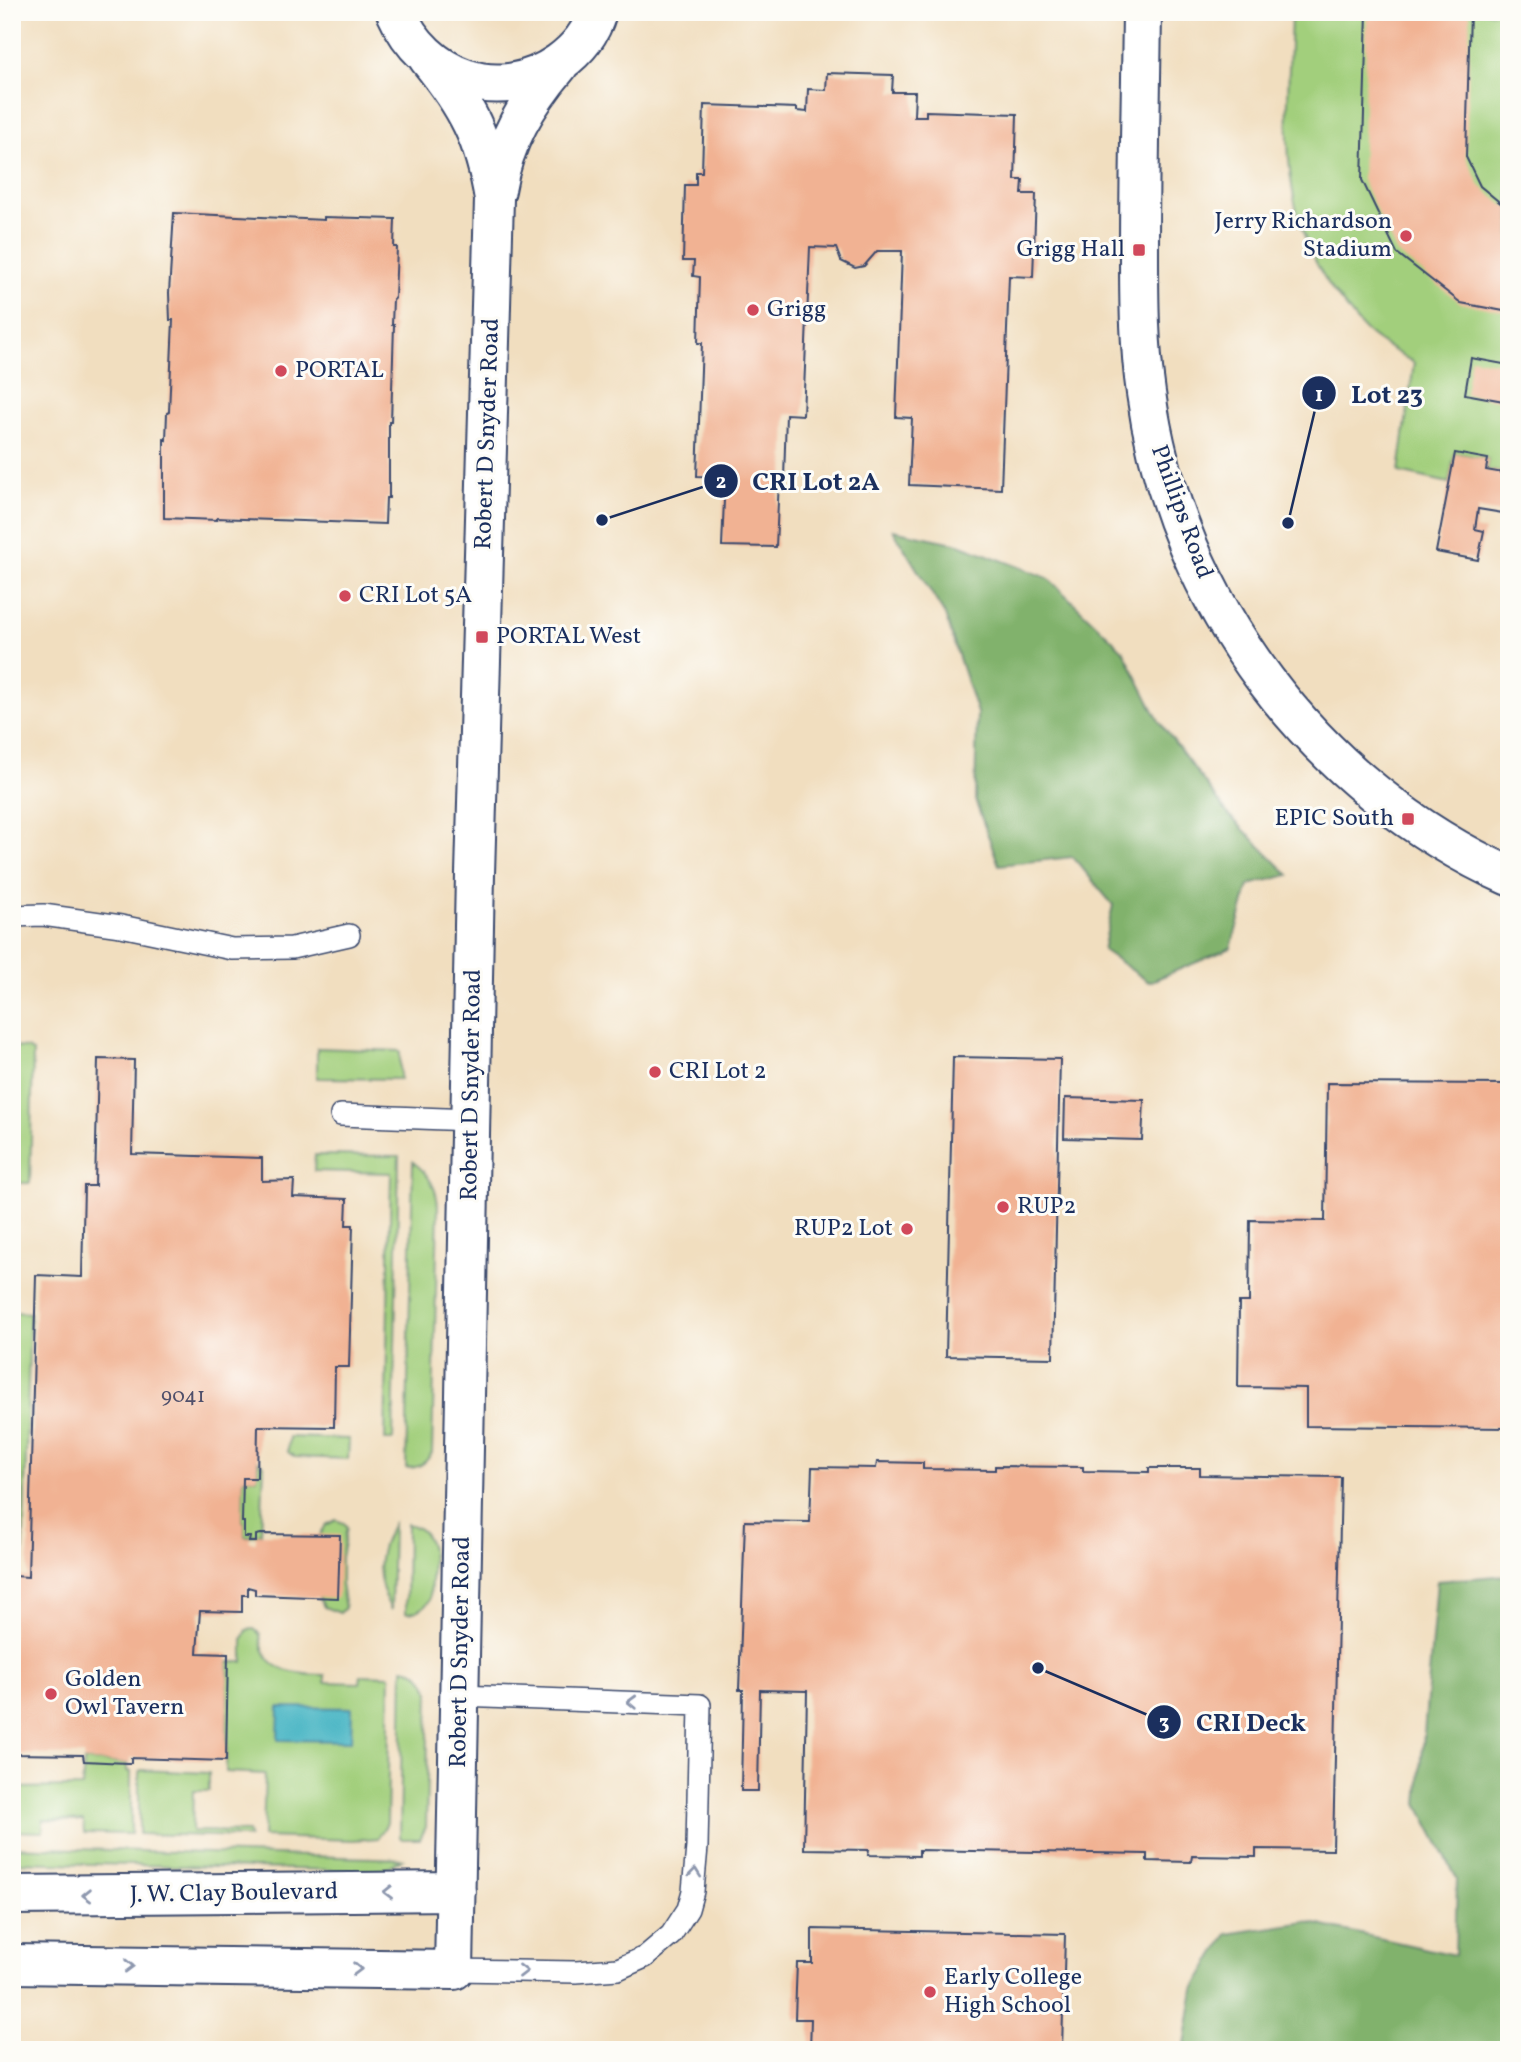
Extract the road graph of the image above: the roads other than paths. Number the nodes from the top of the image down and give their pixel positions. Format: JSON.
{"nodes":[{"id":1,"x":375,"y":12,"type":"edge"},
{"id":2,"x":396,"y":12,"type":"edge"},
{"id":3,"x":597,"y":12,"type":"edge"},
{"id":4,"x":1142,"y":12,"type":"edge"},
{"id":5,"x":421,"y":52,"type":"junction"},
{"id":6,"x":565,"y":59,"type":"junction"},
{"id":7,"x":494,"y":200,"type":"junction"},
{"id":8,"x":1509,"y":876,"type":"edge"},
{"id":9,"x":12,"y":916,"type":"edge"},
{"id":10,"x":349,"y":935,"type":"dead end"},
{"id":11,"x":341,"y":1115,"type":"dead end"},
{"id":12,"x":471,"y":1120,"type":"junction"},
{"id":13,"x":460,"y":1696,"type":"junction"},
{"id":14,"x":456,"y":1891,"type":"junction"},
{"id":15,"x":12,"y":1895,"type":"edge"},
{"id":16,"x":12,"y":1964,"type":"edge"},
{"id":17,"x":454,"y":1970,"type":"junction"}],
"edges":[{"from":1,"to":5,"type":"street"},
{"from":2,"to":5,"type":"street"},
{"from":3,"to":6,"type":"street","name":"Robert D Snyder Road"},
{"from":4,"to":8,"type":"street","name":"Phillips Road"},
{"from":5,"to":6,"type":"street"},
{"from":5,"to":7,"type":"street","name":"Robert D Snyder Road"},
{"from":6,"to":7,"type":"street","name":"Robert D Snyder Road"},
{"from":7,"to":12,"type":"street","name":"Robert D Snyder Road"},
{"from":9,"to":10,"type":"lane"},
{"from":11,"to":12,"type":"lane"},
{"from":12,"to":13,"type":"street","name":"Robert D Snyder Road"},
{"from":13,"to":14,"type":"street","name":"Robert D Snyder Road"},
{"from":17,"to":13,"type":"lane","one_way":true},
{"from":14,"to":15,"type":"street","name":"J. W. Clay Boulevard","one_way":true},
{"from":14,"to":17,"type":"street","name":"Robert D Snyder Road"},
{"from":16,"to":17,"type":"street","one_way":true}]}
